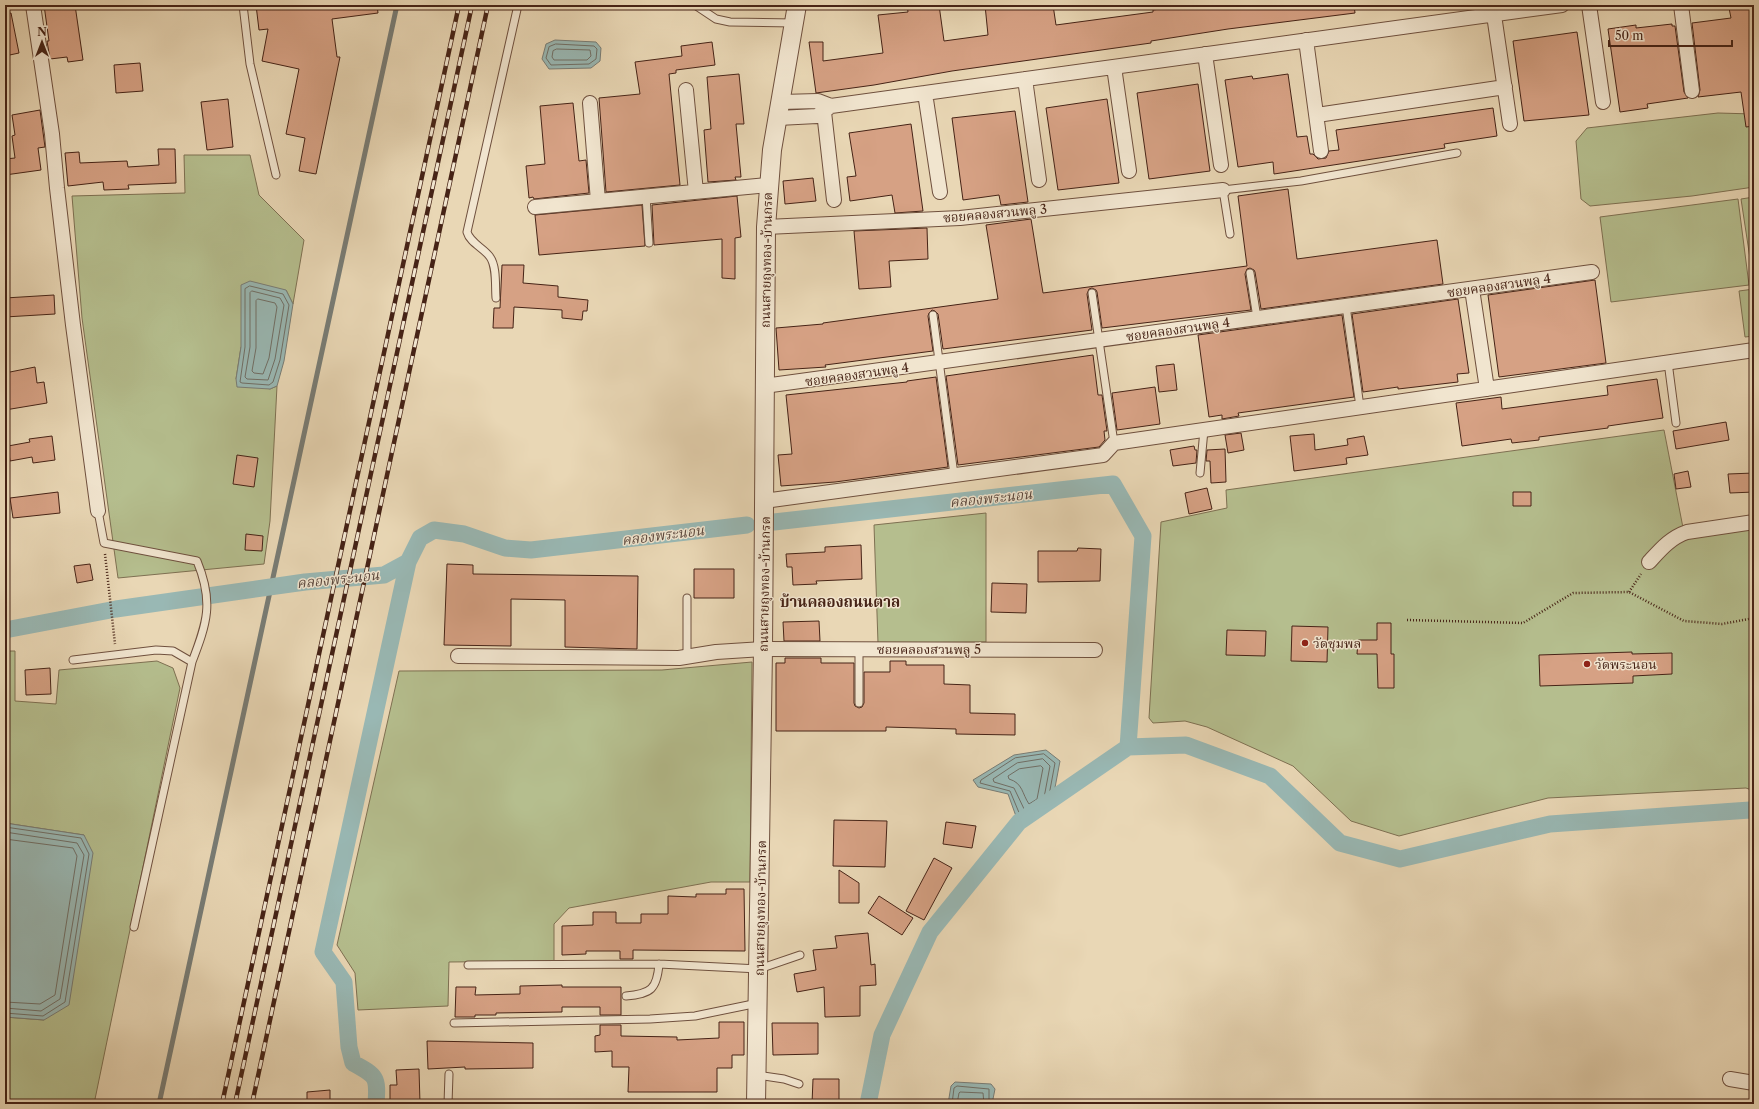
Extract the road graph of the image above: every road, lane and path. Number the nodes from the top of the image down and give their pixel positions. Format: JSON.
{"nodes":[{"id":1,"x":33,"y":5,"type":"edge"},
{"id":2,"x":243,"y":5,"type":"edge"},
{"id":3,"x":518,"y":5,"type":"edge"},
{"id":4,"x":695,"y":5,"type":"edge"},
{"id":5,"x":1562,"y":5,"type":"edge"},
{"id":6,"x":1589,"y":5,"type":"edge"},
{"id":7,"x":1681,"y":5,"type":"edge"},
{"id":8,"x":796,"y":14,"type":"edge"},
{"id":9,"x":1494,"y":15,"type":"junction"},
{"id":10,"x":1306,"y":40,"type":"junction"},
{"id":11,"x":1205,"y":54,"type":"junction"},
{"id":12,"x":1114,"y":67,"type":"junction"},
{"id":13,"x":1025,"y":79,"type":"junction"},
{"id":14,"x":1505,"y":87,"type":"junction"},
{"id":15,"x":686,"y":90,"type":"dead end"},
{"id":16,"x":1692,"y":91,"type":"dead end"},
{"id":17,"x":925,"y":93,"type":"junction"},
{"id":18,"x":1603,"y":102,"type":"dead end"},
{"id":19,"x":590,"y":103,"type":"dead end"},
{"id":20,"x":821,"y":109,"type":"junction"},
{"id":21,"x":779,"y":110,"type":"junction"},
{"id":22,"x":1317,"y":115,"type":"junction"},
{"id":23,"x":1510,"y":124,"type":"dead end"},
{"id":24,"x":1321,"y":150,"type":"dead end"},
{"id":25,"x":1457,"y":153,"type":"dead end"},
{"id":26,"x":1221,"y":165,"type":"dead end"},
{"id":27,"x":1130,"y":171,"type":"dead end"},
{"id":28,"x":276,"y":175,"type":"dead end"},
{"id":29,"x":1039,"y":180,"type":"dead end"},
{"id":30,"x":768,"y":185,"type":"junction"},
{"id":31,"x":1223,"y":190,"type":"junction"},
{"id":32,"x":696,"y":192,"type":"junction"},
{"id":33,"x":940,"y":192,"type":"dead end"},
{"id":34,"x":646,"y":196,"type":"junction"},
{"id":35,"x":834,"y":200,"type":"dead end"},
{"id":36,"x":598,"y":201,"type":"junction"},
{"id":37,"x":535,"y":207,"type":"dead end"},
{"id":38,"x":766,"y":227,"type":"junction"},
{"id":39,"x":1230,"y":234,"type":"dead end"},
{"id":40,"x":649,"y":243,"type":"dead end"},
{"id":41,"x":1592,"y":272,"type":"dead end"},
{"id":42,"x":1250,"y":273,"type":"dead end"},
{"id":43,"x":1472,"y":289,"type":"junction"},
{"id":44,"x":1092,"y":293,"type":"dead end"},
{"id":45,"x":496,"y":298,"type":"dead end"},
{"id":46,"x":1346,"y":306,"type":"junction"},
{"id":47,"x":933,"y":315,"type":"dead end"},
{"id":48,"x":1257,"y":318,"type":"junction"},
{"id":49,"x":1099,"y":340,"type":"junction"},
{"id":50,"x":1754,"y":350,"type":"edge"},
{"id":51,"x":939,"y":362,"type":"junction"},
{"id":52,"x":1668,"y":362,"type":"junction"},
{"id":53,"x":764,"y":386,"type":"junction"},
{"id":54,"x":1487,"y":389,"type":"junction"},
{"id":55,"x":1360,"y":407,"type":"junction"},
{"id":56,"x":1676,"y":423,"type":"dead end"},
{"id":57,"x":1204,"y":430,"type":"junction"},
{"id":58,"x":1114,"y":443,"type":"junction"},
{"id":59,"x":1200,"y":473,"type":"dead end"},
{"id":60,"x":954,"y":475,"type":"junction"},
{"id":61,"x":764,"y":500,"type":"junction"},
{"id":62,"x":98,"y":511,"type":"joint"},
{"id":63,"x":1754,"y":522,"type":"edge"},
{"id":64,"x":104,"y":543,"type":"junction"},
{"id":65,"x":1649,"y":562,"type":"joint"},
{"id":66,"x":1629,"y":592,"type":"junction"},
{"id":67,"x":687,"y":598,"type":"dead end"},
{"id":68,"x":1754,"y":618,"type":"edge"},
{"id":69,"x":1407,"y":620,"type":"dead end"},
{"id":70,"x":115,"y":644,"type":"dead end"},
{"id":71,"x":763,"y":649,"type":"junction"},
{"id":72,"x":859,"y":649,"type":"junction"},
{"id":73,"x":1095,"y":650,"type":"dead end"},
{"id":74,"x":458,"y":656,"type":"dead end"},
{"id":75,"x":687,"y":656,"type":"junction"},
{"id":76,"x":73,"y":660,"type":"dead end"},
{"id":77,"x":192,"y":662,"type":"junction"},
{"id":78,"x":859,"y":703,"type":"dead end"},
{"id":79,"x":134,"y":927,"type":"dead end"},
{"id":80,"x":800,"y":955,"type":"dead end"},
{"id":81,"x":659,"y":964,"type":"junction"},
{"id":82,"x":468,"y":965,"type":"dead end"},
{"id":83,"x":758,"y":969,"type":"junction"},
{"id":84,"x":626,"y":996,"type":"dead end"},
{"id":85,"x":758,"y":1003,"type":"junction"},
{"id":86,"x":454,"y":1023,"type":"dead end"},
{"id":87,"x":449,"y":1074,"type":"dead end"},
{"id":88,"x":757,"y":1075,"type":"junction"},
{"id":89,"x":1730,"y":1078,"type":"dead end"},
{"id":90,"x":1754,"y":1083,"type":"edge"},
{"id":91,"x":799,"y":1084,"type":"dead end"},
{"id":92,"x":448,"y":1104,"type":"edge"},
{"id":93,"x":728,"y":1104,"type":"edge"},
{"id":94,"x":756,"y":1104,"type":"edge"}],
"edges":[{"from":1,"to":62,"type":"street"},
{"from":2,"to":28,"type":"lane"},
{"from":3,"to":45,"type":"lane"},
{"from":4,"to":8,"type":"lane"},
{"from":5,"to":9,"type":"street"},
{"from":6,"to":18,"type":"street"},
{"from":7,"to":16,"type":"street"},
{"from":8,"to":21,"type":"street","name":"ถนนสายถุงทอง-บ้านกรด"},
{"from":9,"to":10,"type":"street"},
{"from":9,"to":14,"type":"street"},
{"from":10,"to":11,"type":"street"},
{"from":10,"to":22,"type":"street"},
{"from":11,"to":12,"type":"street"},
{"from":11,"to":26,"type":"street"},
{"from":12,"to":13,"type":"street"},
{"from":12,"to":27,"type":"street"},
{"from":13,"to":17,"type":"street"},
{"from":13,"to":29,"type":"street"},
{"from":14,"to":22,"type":"street"},
{"from":14,"to":23,"type":"street"},
{"from":15,"to":32,"type":"street"},
{"from":17,"to":20,"type":"street"},
{"from":17,"to":33,"type":"street"},
{"from":19,"to":36,"type":"street"},
{"from":20,"to":21,"type":"street"},
{"from":20,"to":35,"type":"street"},
{"from":21,"to":30,"type":"street","name":"ถนนสายถุงทอง-บ้านกรด"},
{"from":22,"to":24,"type":"street"},
{"from":25,"to":31,"type":"lane"},
{"from":30,"to":32,"type":"street"},
{"from":30,"to":38,"type":"street","name":"ถนนสายถุงทอง-บ้านกรด"},
{"from":31,"to":38,"type":"street","name":"ซอยคลองสวนพลู 3"},
{"from":31,"to":39,"type":"lane"},
{"from":32,"to":34,"type":"street"},
{"from":34,"to":36,"type":"street"},
{"from":34,"to":40,"type":"lane"},
{"from":36,"to":37,"type":"street"},
{"from":38,"to":53,"type":"street","name":"ถนนสายถุงทอง-บ้านกรด"},
{"from":41,"to":43,"type":"street","name":"ซอยคลองสวนพลู 4"},
{"from":42,"to":48,"type":"lane"},
{"from":43,"to":46,"type":"street","name":"ซอยคลองสวนพลู 4"},
{"from":43,"to":54,"type":"street"},
{"from":44,"to":49,"type":"lane"},
{"from":46,"to":48,"type":"street","name":"ซอยคลองสวนพลู 4"},
{"from":46,"to":55,"type":"lane"},
{"from":47,"to":51,"type":"lane"},
{"from":48,"to":49,"type":"street","name":"ซอยคลองสวนพลู 4"},
{"from":49,"to":51,"type":"street","name":"ซอยคลองสวนพลู 4"},
{"from":49,"to":58,"type":"lane"},
{"from":50,"to":52,"type":"street"},
{"from":51,"to":53,"type":"street","name":"ซอยคลองสวนพลู 4"},
{"from":51,"to":60,"type":"lane"},
{"from":52,"to":54,"type":"street"},
{"from":52,"to":56,"type":"lane"},
{"from":53,"to":61,"type":"street","name":"ถนนสายถุงทอง-บ้านกรด"},
{"from":54,"to":55,"type":"street"},
{"from":55,"to":57,"type":"street"},
{"from":57,"to":58,"type":"street"},
{"from":57,"to":59,"type":"lane"},
{"from":58,"to":60,"type":"street"},
{"from":60,"to":61,"type":"street"},
{"from":61,"to":71,"type":"street","name":"ถนนสายถุงทอง-บ้านกรด"},
{"from":62,"to":64,"type":"lane"},
{"from":63,"to":65,"type":"street"},
{"from":64,"to":70,"type":"path"},
{"from":64,"to":77,"type":"lane"},
{"from":65,"to":66,"type":"path"},
{"from":66,"to":68,"type":"path"},
{"from":66,"to":69,"type":"path"},
{"from":67,"to":75,"type":"lane"},
{"from":71,"to":72,"type":"street","name":"ซอยคลองสวนพลู 5"},
{"from":71,"to":75,"type":"street","name":"ซอยคลองสวนพลู 5"},
{"from":71,"to":83,"type":"street","name":"ถนนสายถุงทอง-บ้านกรด"},
{"from":72,"to":73,"type":"street","name":"ซอยคลองสวนพลู 5"},
{"from":72,"to":78,"type":"lane"},
{"from":74,"to":75,"type":"street","name":"ซอยคลองสวนพลู 5"},
{"from":76,"to":77,"type":"lane"},
{"from":77,"to":79,"type":"lane"},
{"from":80,"to":83,"type":"lane"},
{"from":81,"to":82,"type":"lane"},
{"from":81,"to":83,"type":"lane"},
{"from":81,"to":84,"type":"lane"},
{"from":83,"to":85,"type":"street","name":"ถนนสายถุงทอง-บ้านกรด"},
{"from":85,"to":86,"type":"lane"},
{"from":85,"to":88,"type":"street","name":"ถนนสายถุงทอง-บ้านกรด"},
{"from":87,"to":92,"type":"lane"},
{"from":88,"to":91,"type":"lane"},
{"from":88,"to":94,"type":"street","name":"ถนนสายถุงทอง-บ้านกรด"},
{"from":89,"to":90,"type":"street"},
{"from":93,"to":94,"type":"lane"}]}
